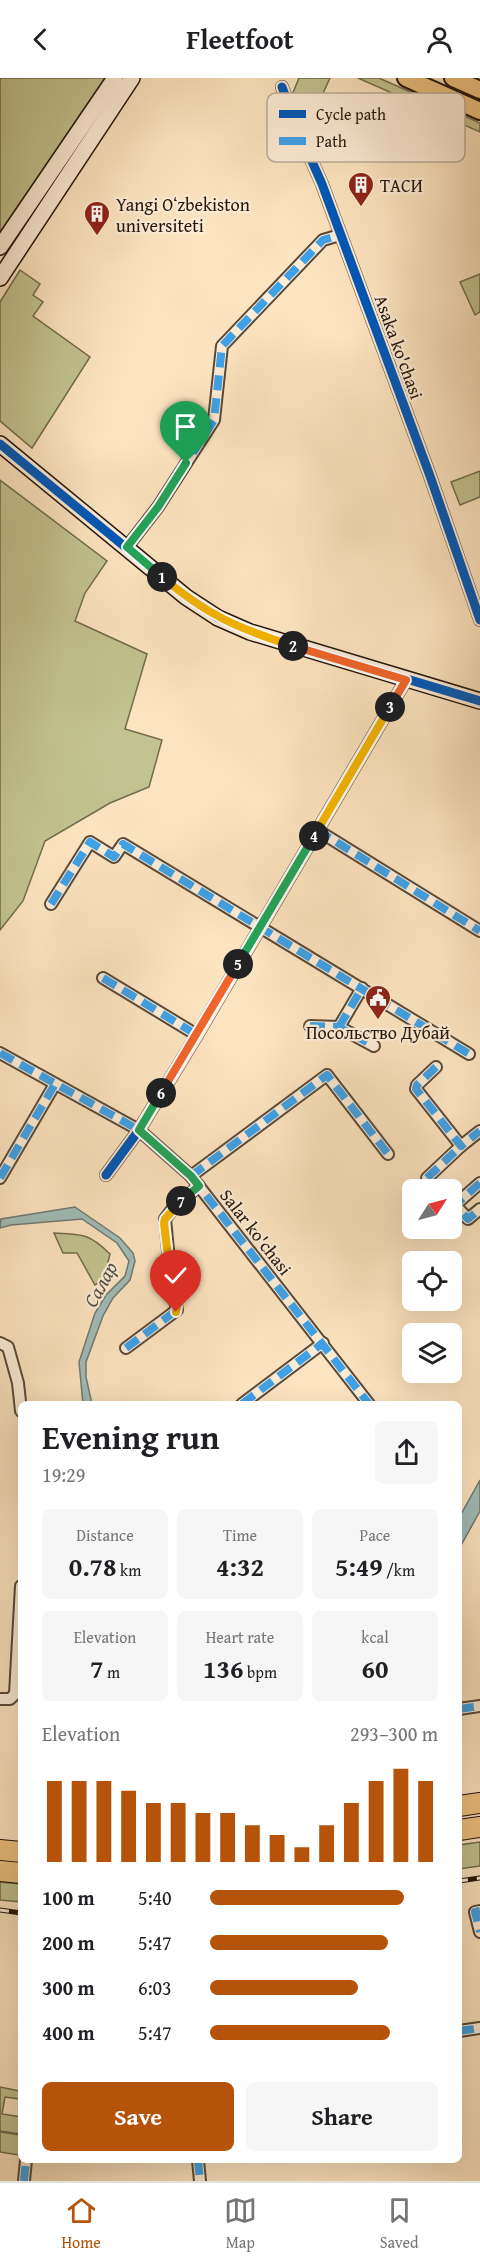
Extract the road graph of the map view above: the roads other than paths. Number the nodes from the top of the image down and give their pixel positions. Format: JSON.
{"nodes":[{"id":1,"x":115,"y":78,"type":"edge"},
{"id":2,"x":132,"y":78,"type":"edge"},
{"id":3,"x":406,"y":78,"type":"edge"},
{"id":4,"x":453,"y":78,"type":"edge"},
{"id":5,"x":282,"y":87,"type":"dead end"},
{"id":6,"x":480,"y":90,"type":"edge"},
{"id":7,"x":284,"y":93,"type":"edge"},
{"id":8,"x":440,"y":93,"type":"edge"},
{"id":9,"x":465,"y":104,"type":"edge"},
{"id":10,"x":480,"y":111,"type":"edge"},
{"id":11,"x":312,"y":162,"type":"edge"},
{"id":12,"x":340,"y":235,"type":"junction"},
{"id":13,"x":0,"y":247,"type":"edge"},
{"id":14,"x":0,"y":278,"type":"edge"},
{"id":15,"x":0,"y":444,"type":"edge"},
{"id":16,"x":127,"y":547,"type":"junction"},
{"id":17,"x":480,"y":620,"type":"edge"},
{"id":18,"x":406,"y":680,"type":"junction"},
{"id":19,"x":480,"y":701,"type":"edge"},
{"id":20,"x":317,"y":830,"type":"junction"},
{"id":21,"x":51,"y":903,"type":"dead end"},
{"id":22,"x":259,"y":927,"type":"junction"},
{"id":23,"x":480,"y":931,"type":"edge"},
{"id":24,"x":103,"y":978,"type":"dead end"},
{"id":25,"x":362,"y":988,"type":"junction"},
{"id":26,"x":310,"y":1026,"type":"dead end"},
{"id":27,"x":339,"y":1027,"type":"junction"},
{"id":28,"x":197,"y":1035,"type":"junction"},
{"id":29,"x":375,"y":1046,"type":"dead end"},
{"id":30,"x":0,"y":1053,"type":"edge"},
{"id":31,"x":469,"y":1054,"type":"dead end"},
{"id":32,"x":436,"y":1067,"type":"dead end"},
{"id":33,"x":55,"y":1084,"type":"junction"},
{"id":34,"x":139,"y":1130,"type":"junction"},
{"id":35,"x":480,"y":1131,"type":"edge"},
{"id":36,"x":461,"y":1146,"type":"junction"},
{"id":37,"x":388,"y":1154,"type":"dead end"},
{"id":38,"x":106,"y":1175,"type":"dead end"},
{"id":39,"x":191,"y":1176,"type":"junction"},
{"id":40,"x":0,"y":1178,"type":"edge"},
{"id":41,"x":427,"y":1178,"type":"dead end"},
{"id":42,"x":480,"y":1183,"type":"edge"},
{"id":43,"x":199,"y":1186,"type":"junction"},
{"id":44,"x":480,"y":1209,"type":"edge"},
{"id":45,"x":0,"y":1343,"type":"edge"},
{"id":46,"x":323,"y":1343,"type":"junction"},
{"id":47,"x":126,"y":1348,"type":"dead end"},
{"id":48,"x":20,"y":1401,"type":"edge"},
{"id":49,"x":246,"y":1401,"type":"edge"},
{"id":50,"x":367,"y":1401,"type":"edge"},
{"id":51,"x":18,"y":1640,"type":"edge"},
{"id":52,"x":0,"y":1699,"type":"edge"},
{"id":53,"x":480,"y":1707,"type":"edge"},
{"id":54,"x":462,"y":1709,"type":"edge"},
{"id":55,"x":480,"y":1803,"type":"edge"},
{"id":56,"x":462,"y":1806,"type":"edge"},
{"id":57,"x":480,"y":1827,"type":"edge"},
{"id":58,"x":462,"y":1830,"type":"edge"},
{"id":59,"x":0,"y":1850,"type":"edge"},
{"id":60,"x":18,"y":1852,"type":"edge"},
{"id":61,"x":0,"y":1871,"type":"edge"},
{"id":62,"x":18,"y":1873,"type":"edge"},
{"id":63,"x":478,"y":1911,"type":"edge"},
{"id":64,"x":480,"y":1932,"type":"edge"},
{"id":65,"x":480,"y":2028,"type":"edge"},
{"id":66,"x":462,"y":2031,"type":"edge"},
{"id":67,"x":26,"y":2163,"type":"edge"},
{"id":68,"x":198,"y":2163,"type":"edge"},
{"id":69,"x":24,"y":2181,"type":"edge"},
{"id":70,"x":200,"y":2181,"type":"edge"}],
"edges":[{"from":1,"to":13,"type":"street"},
{"from":2,"to":14,"type":"street"},
{"from":3,"to":8,"type":"main road"},
{"from":4,"to":6,"type":"main road"},
{"from":5,"to":7,"type":"street","name":"Asaka ko'chasi"},
{"from":9,"to":10,"type":"main road"},
{"from":11,"to":12,"type":"street","name":"Asaka ko'chasi"},
{"from":12,"to":16,"type":"street"},
{"from":12,"to":17,"type":"street","name":"Asaka ko'chasi"},
{"from":15,"to":16,"type":"street"},
{"from":16,"to":18,"type":"street"},
{"from":18,"to":19,"type":"street"},
{"from":18,"to":20,"type":"street"},
{"from":20,"to":22,"type":"street"},
{"from":20,"to":23,"type":"street"},
{"from":21,"to":22,"type":"street"},
{"from":22,"to":25,"type":"street"},
{"from":22,"to":28,"type":"street"},
{"from":24,"to":28,"type":"street"},
{"from":25,"to":27,"type":"street"},
{"from":25,"to":31,"type":"street"},
{"from":26,"to":27,"type":"street"},
{"from":27,"to":29,"type":"street"},
{"from":28,"to":34,"type":"street"},
{"from":30,"to":33,"type":"street","name":"Salar ko'chasi"},
{"from":32,"to":36,"type":"street"},
{"from":33,"to":34,"type":"street","name":"Salar ko'chasi"},
{"from":33,"to":40,"type":"street"},
{"from":34,"to":38,"type":"street"},
{"from":34,"to":39,"type":"street","name":"Salar ko'chasi"},
{"from":35,"to":36,"type":"street"},
{"from":36,"to":41,"type":"street"},
{"from":37,"to":39,"type":"street"},
{"from":39,"to":43,"type":"street","name":"Salar ko'chasi"},
{"from":42,"to":44,"type":"street"},
{"from":43,"to":46,"type":"street","name":"Salar ko'chasi"},
{"from":43,"to":47,"type":"street"},
{"from":45,"to":48,"type":"street"},
{"from":46,"to":49,"type":"street"},
{"from":46,"to":50,"type":"street","name":"Salar ko'chasi"},
{"from":51,"to":52,"type":"street"},
{"from":53,"to":54,"type":"street"},
{"from":55,"to":56,"type":"highway"},
{"from":57,"to":58,"type":"highway"},
{"from":59,"to":60,"type":"highway"},
{"from":61,"to":62,"type":"highway"},
{"from":63,"to":64,"type":"street"},
{"from":65,"to":66,"type":"street"},
{"from":67,"to":69,"type":"street"},
{"from":68,"to":70,"type":"street"}]}
